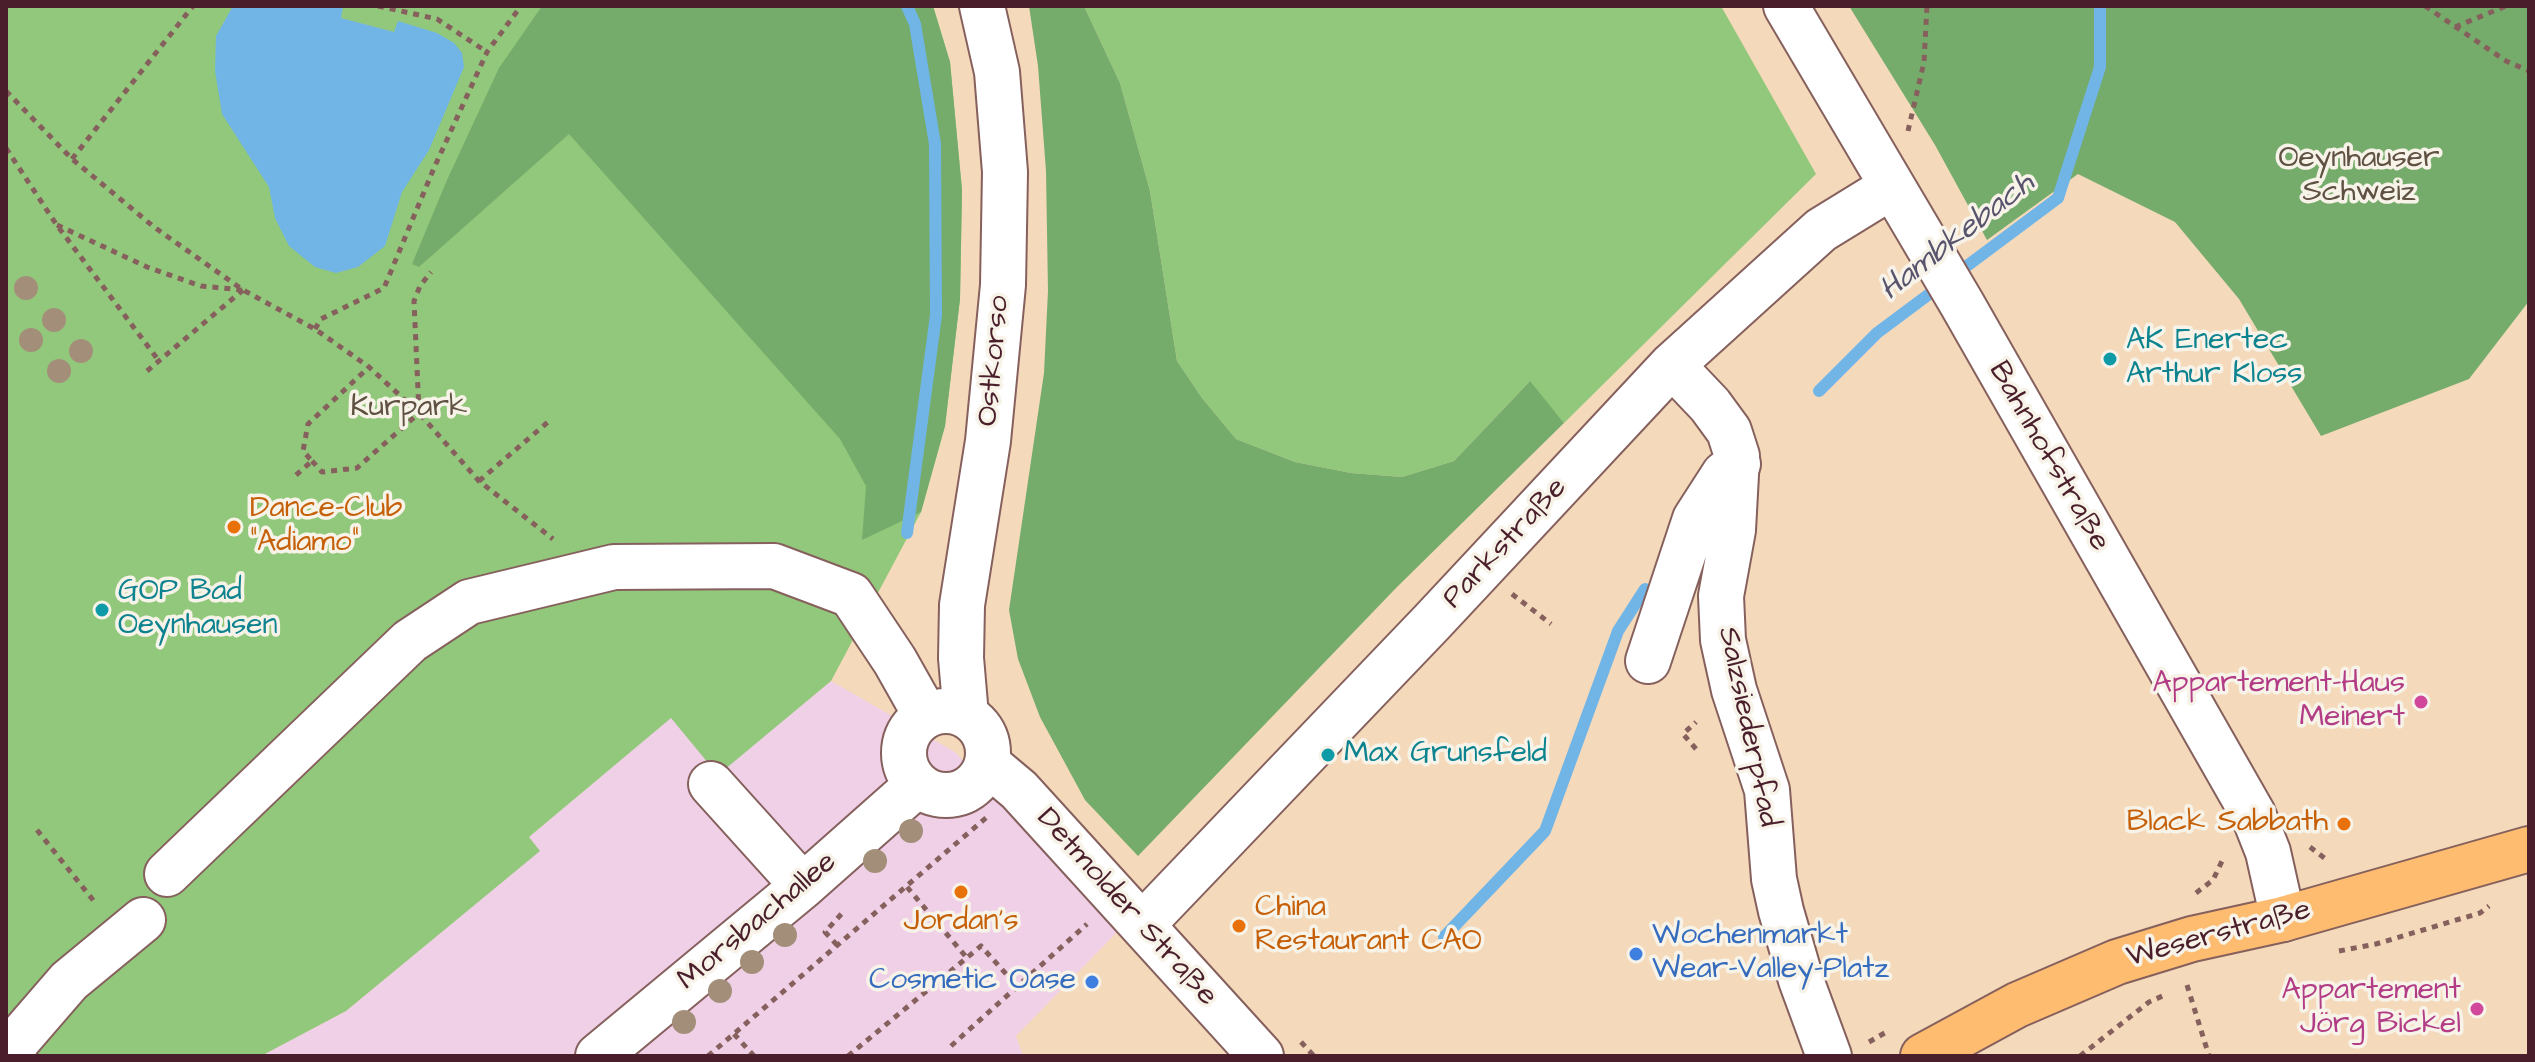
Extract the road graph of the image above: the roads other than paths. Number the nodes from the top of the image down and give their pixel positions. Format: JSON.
{"nodes":[{"id":1,"x":982,"y":6,"type":"edge"},
{"id":2,"x":1786,"y":6,"type":"edge"},
{"id":3,"x":1882,"y":172,"type":"junction"},
{"id":4,"x":1672,"y":365,"type":"junction"},
{"id":5,"x":1738,"y":464,"type":"junction"},
{"id":6,"x":1648,"y":661,"type":"dead end"},
{"id":7,"x":946,"y":716,"type":"junction"},
{"id":8,"x":988,"y":764,"type":"junction"},
{"id":9,"x":711,"y":784,"type":"dead end"},
{"id":10,"x":917,"y":785,"type":"junction"},
{"id":11,"x":2529,"y":849,"type":"edge"},
{"id":12,"x":167,"y":874,"type":"dead end"},
{"id":13,"x":803,"y":886,"type":"junction"},
{"id":14,"x":2283,"y":919,"type":"junction"},
{"id":15,"x":1142,"y":925,"type":"junction"},
{"id":16,"x":133,"y":928,"type":"road end"},
{"id":17,"x":10,"y":1056,"type":"edge"},
{"id":18,"x":598,"y":1056,"type":"edge"},
{"id":19,"x":1261,"y":1056,"type":"edge"},
{"id":20,"x":1829,"y":1056,"type":"edge"},
{"id":21,"x":1923,"y":1056,"type":"edge"}],
"edges":[{"from":1,"to":7,"type":"street","name":"Ostkorso"},
{"from":2,"to":3,"type":"street","name":"Bahnhofstraße"},
{"from":3,"to":4,"type":"street","name":"Parkstraße"},
{"from":3,"to":14,"type":"street","name":"Bahnhofstraße"},
{"from":4,"to":5,"type":"street","name":"Salzsiederpfad"},
{"from":4,"to":15,"type":"street","name":"Parkstraße"},
{"from":5,"to":6,"type":"street"},
{"from":5,"to":20,"type":"street","name":"Salzsiederpfad"},
{"from":7,"to":8,"type":"street"},
{"from":7,"to":10,"type":"street"},
{"from":7,"to":12,"type":"street"},
{"from":8,"to":10,"type":"street"},
{"from":8,"to":15,"type":"street","name":"Detmolder Straße"},
{"from":9,"to":13,"type":"street"},
{"from":10,"to":13,"type":"street","name":"Morsbachallee"},
{"from":11,"to":14,"type":"main road","name":"Weserstraße"},
{"from":13,"to":18,"type":"street","name":"Morsbachallee"},
{"from":14,"to":21,"type":"main road","name":"Weserstraße"},
{"from":15,"to":19,"type":"street","name":"Detmolder Straße"},
{"from":16,"to":17,"type":"street"}]}
